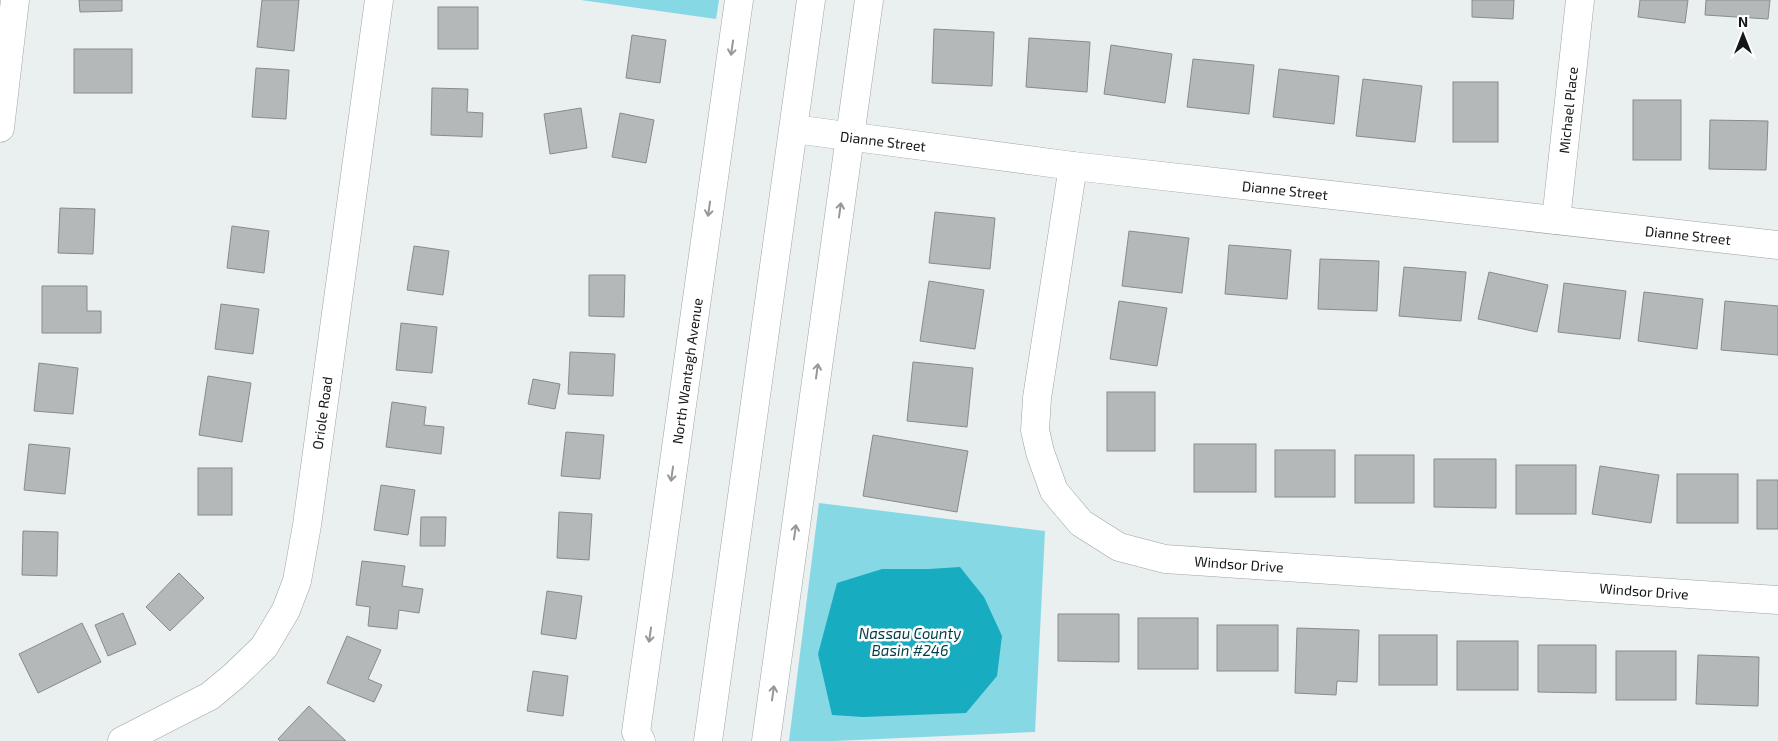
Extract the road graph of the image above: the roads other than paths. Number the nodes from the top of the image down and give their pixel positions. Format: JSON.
{"nodes":[{"id":1,"x":15,"y":0,"type":"edge"},
{"id":2,"x":378,"y":0,"type":"edge"},
{"id":3,"x":739,"y":0,"type":"edge"},
{"id":4,"x":811,"y":0,"type":"edge"},
{"id":5,"x":869,"y":0,"type":"edge"},
{"id":6,"x":1580,"y":0,"type":"edge"},
{"id":7,"x":0,"y":128,"type":"edge"},
{"id":8,"x":794,"y":129,"type":"junction"},
{"id":9,"x":850,"y":137,"type":"junction"},
{"id":10,"x":1073,"y":166,"type":"junction"},
{"id":11,"x":1556,"y":220,"type":"junction"},
{"id":12,"x":1778,"y":245,"type":"edge"},
{"id":13,"x":1778,"y":600,"type":"edge"},
{"id":14,"x":122,"y":741,"type":"edge"},
{"id":15,"x":641,"y":741,"type":"edge"},
{"id":16,"x":708,"y":741,"type":"edge"},
{"id":17,"x":766,"y":741,"type":"edge"}],
"edges":[{"from":1,"to":7,"type":"street"},
{"from":2,"to":14,"type":"street","name":"Oriole Road"},
{"from":3,"to":15,"type":"street","name":"North Wantagh Avenue","one_way":true},
{"from":4,"to":8,"type":"street"},
{"from":5,"to":9,"type":"street"},
{"from":6,"to":11,"type":"street","name":"Michael Place"},
{"from":8,"to":9,"type":"street","name":"Dianne Street"},
{"from":8,"to":16,"type":"street"},
{"from":9,"to":10,"type":"street","name":"Dianne Street"},
{"from":17,"to":9,"type":"street","one_way":true},
{"from":10,"to":11,"type":"street","name":"Dianne Street"},
{"from":10,"to":13,"type":"street","name":"Windsor Drive"},
{"from":11,"to":12,"type":"street","name":"Dianne Street"}]}
